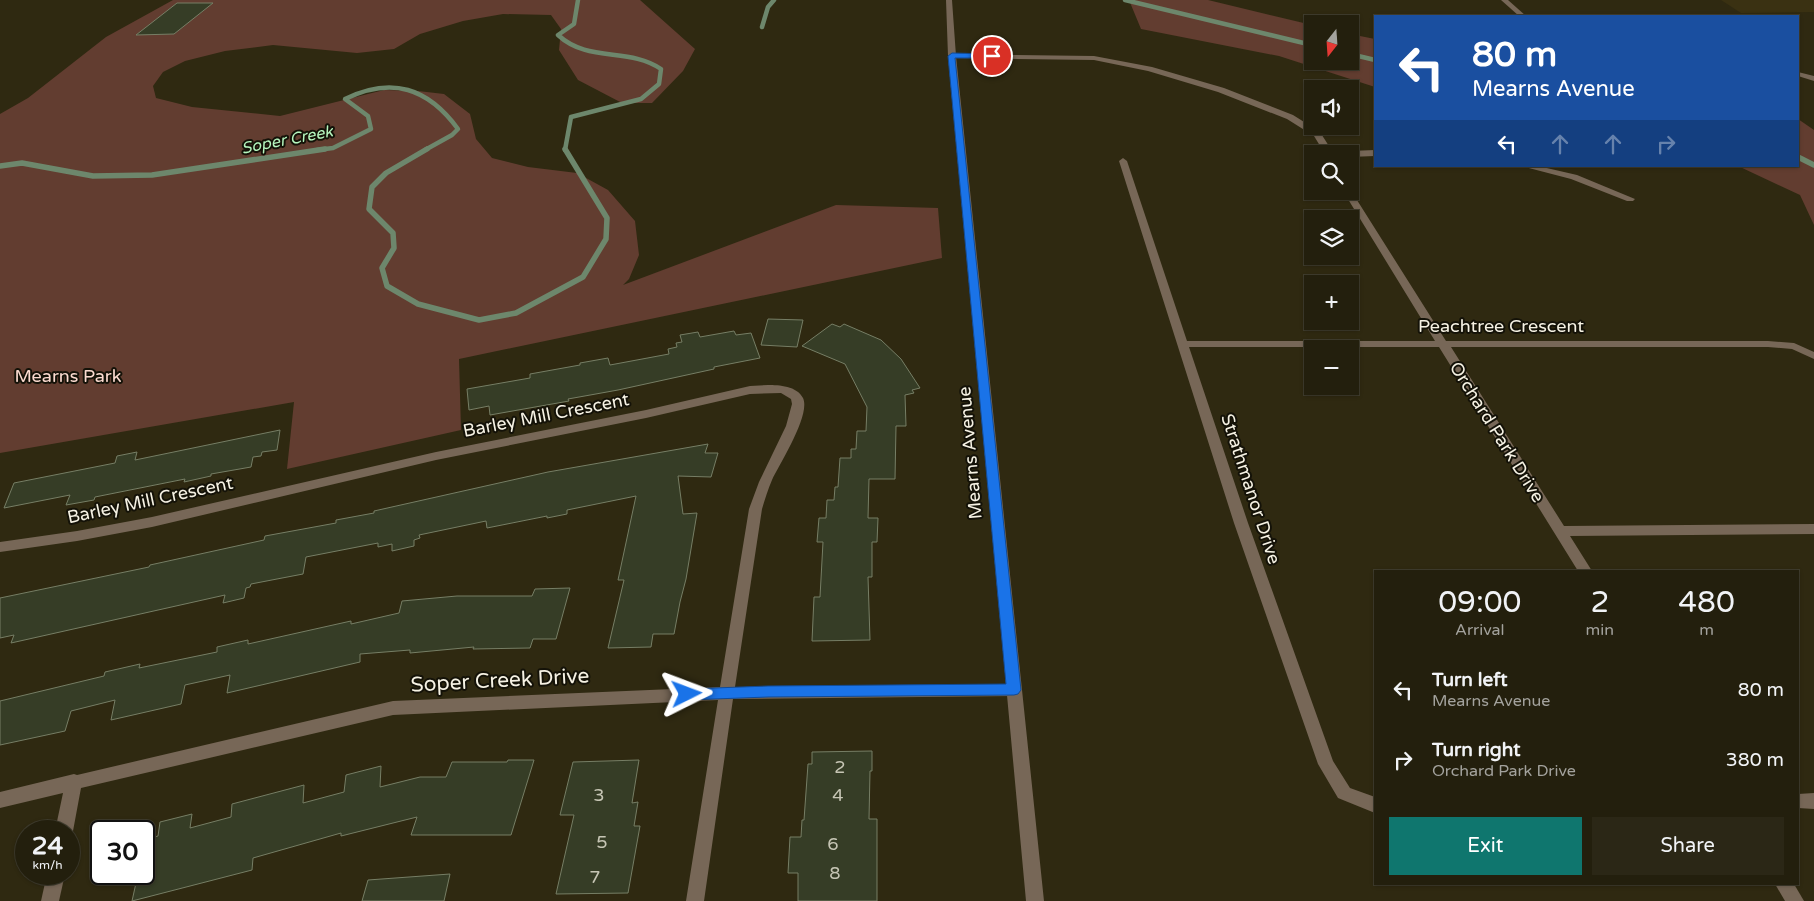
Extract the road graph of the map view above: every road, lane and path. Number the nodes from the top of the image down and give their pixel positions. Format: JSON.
{"nodes":[{"id":1,"x":949,"y":0,"type":"edge"},
{"id":2,"x":1504,"y":0,"type":"edge"},
{"id":3,"x":1522,"y":15,"type":"edge"},
{"id":4,"x":952,"y":56,"type":"junction"},
{"id":5,"x":1799,"y":74,"type":"edge"},
{"id":6,"x":1814,"y":79,"type":"edge"},
{"id":7,"x":1324,"y":145,"type":"edge"},
{"id":8,"x":1374,"y":153,"type":"edge"},
{"id":9,"x":1359,"y":154,"type":"edge"},
{"id":10,"x":1123,"y":160,"type":"dead end"},
{"id":11,"x":1529,"y":167,"type":"edge"},
{"id":12,"x":1630,"y":199,"type":"dead end"},
{"id":13,"x":1352,"y":200,"type":"edge"},
{"id":14,"x":1185,"y":344,"type":"junction"},
{"id":15,"x":1443,"y":345,"type":"junction"},
{"id":16,"x":1814,"y":356,"type":"edge"},
{"id":17,"x":1814,"y":529,"type":"edge"},
{"id":18,"x":1560,"y":532,"type":"junction"},
{"id":19,"x":0,"y":547,"type":"edge"},
{"id":20,"x":1584,"y":570,"type":"edge"},
{"id":21,"x":1014,"y":690,"type":"junction"},
{"id":22,"x":726,"y":693,"type":"junction"},
{"id":23,"x":74,"y":782,"type":"junction"},
{"id":24,"x":0,"y":800,"type":"edge"},
{"id":25,"x":1799,"y":801,"type":"edge"},
{"id":26,"x":1814,"y":801,"type":"edge"},
{"id":27,"x":1374,"y":805,"type":"edge"},
{"id":28,"x":66,"y":820,"type":"edge"},
{"id":29,"x":54,"y":885,"type":"edge"},
{"id":30,"x":1785,"y":885,"type":"edge"},
{"id":31,"x":50,"y":901,"type":"edge"},
{"id":32,"x":695,"y":901,"type":"edge"},
{"id":33,"x":1035,"y":901,"type":"edge"},
{"id":34,"x":1795,"y":901,"type":"edge"}],
"edges":[{"from":1,"to":4,"type":"street","name":"Mearns Avenue"},
{"from":2,"to":3,"type":"street"},
{"from":4,"to":7,"type":"street"},
{"from":4,"to":21,"type":"street","name":"Mearns Avenue"},
{"from":5,"to":6,"type":"street"},
{"from":8,"to":9,"type":"street"},
{"from":10,"to":14,"type":"street","name":"Strathmanor Drive"},
{"from":11,"to":12,"type":"street"},
{"from":13,"to":15,"type":"street","name":"Orchard Park Drive"},
{"from":14,"to":15,"type":"street","name":"Peachtree Crescent"},
{"from":14,"to":27,"type":"street","name":"Strathmanor Drive"},
{"from":15,"to":16,"type":"street","name":"Peachtree Crescent"},
{"from":15,"to":18,"type":"street","name":"Orchard Park Drive"},
{"from":17,"to":18,"type":"street"},
{"from":18,"to":20,"type":"street","name":"Orchard Park Drive"},
{"from":19,"to":22,"type":"street","name":"Barley Mill Crescent"},
{"from":21,"to":22,"type":"street","name":"Soper Creek Drive"},
{"from":21,"to":33,"type":"street","name":"Mearns Avenue"},
{"from":22,"to":23,"type":"street","name":"Soper Creek Drive"},
{"from":22,"to":32,"type":"street"},
{"from":23,"to":24,"type":"street","name":"Soper Creek Drive"},
{"from":23,"to":28,"type":"street"},
{"from":25,"to":26,"type":"street"},
{"from":29,"to":31,"type":"street"},
{"from":30,"to":34,"type":"street"}]}
